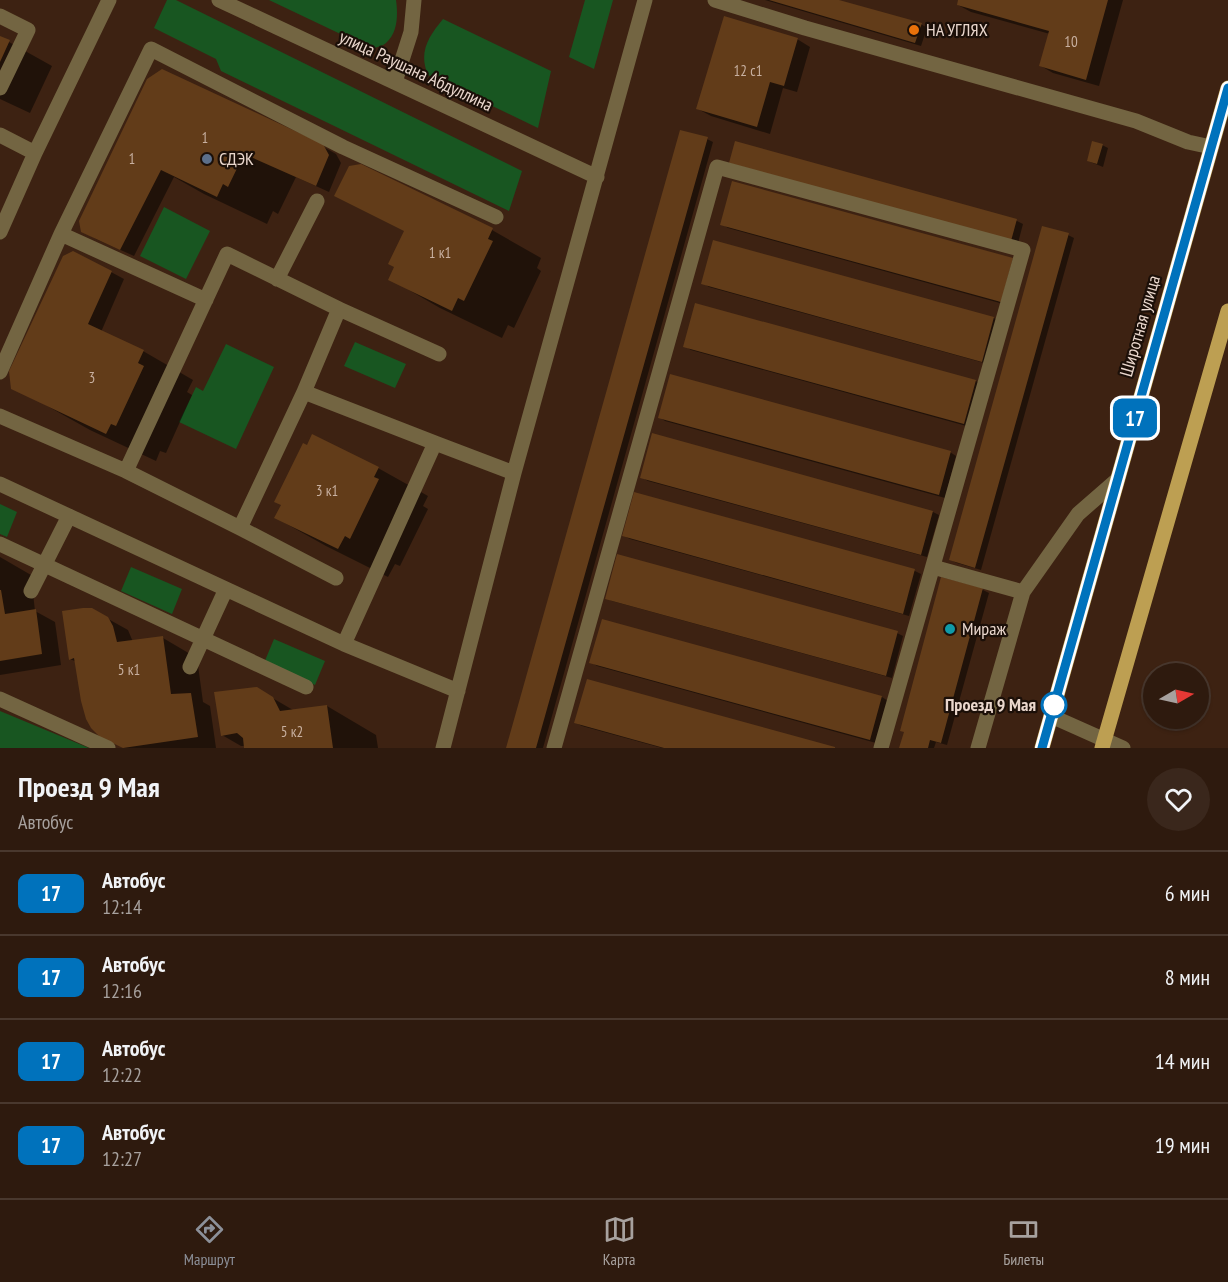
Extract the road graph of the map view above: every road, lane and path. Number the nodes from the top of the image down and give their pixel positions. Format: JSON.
{"nodes":[{"id":1,"x":109,"y":0,"type":"edge"},
{"id":2,"x":219,"y":0,"type":"edge"},
{"id":3,"x":414,"y":0,"type":"edge"},
{"id":4,"x":645,"y":0,"type":"edge"},
{"id":5,"x":716,"y":0,"type":"edge"},
{"id":6,"x":0,"y":16,"type":"edge"},
{"id":7,"x":395,"y":82,"type":"junction"},
{"id":8,"x":0,"y":88,"type":"edge"},
{"id":9,"x":1228,"y":88,"type":"edge"},
{"id":10,"x":0,"y":135,"type":"edge"},
{"id":11,"x":1211,"y":147,"type":"junction"},
{"id":12,"x":35,"y":153,"type":"junction"},
{"id":13,"x":597,"y":177,"type":"junction"},
{"id":14,"x":317,"y":201,"type":"dead end"},
{"id":15,"x":496,"y":217,"type":"dead end"},
{"id":16,"x":0,"y":232,"type":"edge"},
{"id":17,"x":61,"y":234,"type":"junction"},
{"id":18,"x":278,"y":279,"type":"junction"},
{"id":19,"x":206,"y":300,"type":"junction"},
{"id":20,"x":339,"y":309,"type":"junction"},
{"id":21,"x":1228,"y":311,"type":"edge"},
{"id":22,"x":439,"y":354,"type":"dead end"},
{"id":23,"x":0,"y":372,"type":"edge"},
{"id":24,"x":304,"y":392,"type":"junction"},
{"id":25,"x":0,"y":416,"type":"edge"},
{"id":26,"x":435,"y":443,"type":"junction"},
{"id":27,"x":126,"y":471,"type":"junction"},
{"id":28,"x":514,"y":473,"type":"junction"},
{"id":29,"x":1118,"y":480,"type":"junction"},
{"id":30,"x":0,"y":484,"type":"edge"},
{"id":31,"x":69,"y":516,"type":"junction"},
{"id":32,"x":240,"y":528,"type":"junction"},
{"id":33,"x":0,"y":544,"type":"edge"},
{"id":34,"x":44,"y":565,"type":"junction"},
{"id":35,"x":933,"y":567,"type":"junction"},
{"id":36,"x":336,"y":578,"type":"dead end"},
{"id":37,"x":226,"y":589,"type":"junction"},
{"id":38,"x":31,"y":591,"type":"dead end"},
{"id":39,"x":1023,"y":592,"type":"junction"},
{"id":40,"x":203,"y":639,"type":"junction"},
{"id":41,"x":344,"y":644,"type":"junction"},
{"id":42,"x":189,"y":667,"type":"dead end"},
{"id":43,"x":306,"y":687,"type":"dead end"},
{"id":44,"x":458,"y":691,"type":"junction"},
{"id":45,"x":0,"y":699,"type":"edge"},
{"id":46,"x":1051,"y":716,"type":"junction"},
{"id":47,"x":1103,"y":744,"type":"edge"},
{"id":48,"x":108,"y":748,"type":"edge"},
{"id":49,"x":443,"y":748,"type":"edge"},
{"id":50,"x":554,"y":748,"type":"edge"},
{"id":51,"x":881,"y":748,"type":"edge"},
{"id":52,"x":978,"y":748,"type":"edge"},
{"id":53,"x":1042,"y":748,"type":"edge"},
{"id":54,"x":1123,"y":748,"type":"edge"}],
"edges":[{"from":1,"to":12,"type":"street"},
{"from":2,"to":7,"type":"street","name":"улица Раушана Абдуллина"},
{"from":3,"to":7,"type":"street"},
{"from":4,"to":13,"type":"street"},
{"from":5,"to":11,"type":"street"},
{"from":6,"to":8,"type":"street"},
{"from":7,"to":13,"type":"street","name":"улица Раушана Абдуллина"},
{"from":9,"to":11,"type":"main road","name":"Широтная улица"},
{"from":10,"to":12,"type":"street"},
{"from":11,"to":29,"type":"main road","name":"Широтная улица"},
{"from":12,"to":16,"type":"street"},
{"from":13,"to":28,"type":"street"},
{"from":14,"to":18,"type":"street"},
{"from":15,"to":17,"type":"street"},
{"from":17,"to":19,"type":"street"},
{"from":17,"to":23,"type":"street"},
{"from":18,"to":19,"type":"street"},
{"from":18,"to":20,"type":"street"},
{"from":19,"to":27,"type":"street"},
{"from":20,"to":22,"type":"street"},
{"from":20,"to":24,"type":"street"},
{"from":21,"to":47,"type":"main road"},
{"from":24,"to":26,"type":"street"},
{"from":24,"to":32,"type":"street"},
{"from":25,"to":27,"type":"street"},
{"from":26,"to":28,"type":"street"},
{"from":26,"to":41,"type":"street"},
{"from":27,"to":32,"type":"street"},
{"from":28,"to":44,"type":"street"},
{"from":29,"to":39,"type":"street"},
{"from":29,"to":46,"type":"main road","name":"Широтная улица"},
{"from":30,"to":31,"type":"street"},
{"from":31,"to":34,"type":"street"},
{"from":31,"to":37,"type":"street"},
{"from":32,"to":36,"type":"street"},
{"from":33,"to":34,"type":"street"},
{"from":34,"to":38,"type":"street"},
{"from":34,"to":40,"type":"street"},
{"from":35,"to":39,"type":"street"},
{"from":35,"to":50,"type":"street"},
{"from":35,"to":51,"type":"street"},
{"from":37,"to":40,"type":"street"},
{"from":37,"to":41,"type":"street"},
{"from":39,"to":52,"type":"street"},
{"from":40,"to":42,"type":"street"},
{"from":40,"to":43,"type":"street"},
{"from":41,"to":44,"type":"street"},
{"from":44,"to":49,"type":"street"},
{"from":45,"to":48,"type":"street"},
{"from":46,"to":47,"type":"street"},
{"from":46,"to":53,"type":"main road","name":"Широтная улица"},
{"from":47,"to":54,"type":"street"}]}
